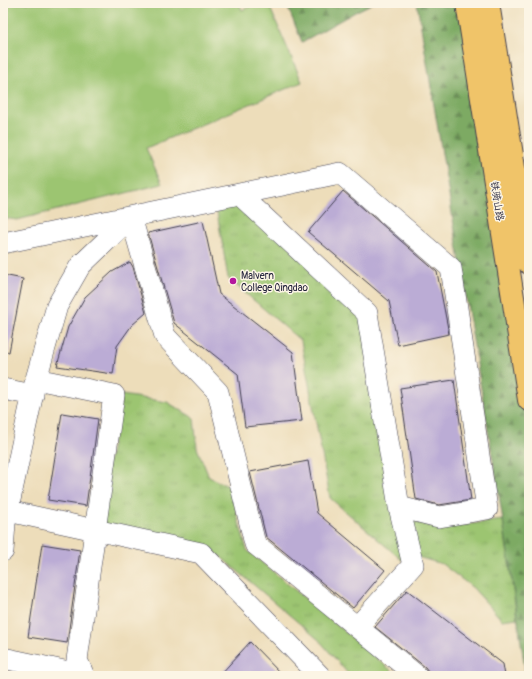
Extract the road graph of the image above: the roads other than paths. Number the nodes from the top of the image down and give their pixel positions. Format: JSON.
{"nodes":[{"id":1,"x":467,"y":3,"type":"edge"},
{"id":2,"x":488,"y":3,"type":"edge"},
{"id":3,"x":239,"y":194,"type":"junction"},
{"id":4,"x":131,"y":217,"type":"junction"},
{"id":5,"x":3,"y":243,"type":"edge"},
{"id":6,"x":529,"y":263,"type":"edge"},
{"id":7,"x":34,"y":387,"type":"junction"},
{"id":8,"x":3,"y":389,"type":"edge"},
{"id":9,"x":529,"y":400,"type":"edge"},
{"id":10,"x":399,"y":507,"type":"junction"},
{"id":11,"x":5,"y":519,"type":"edge"},
{"id":12,"x":95,"y":530,"type":"junction"},
{"id":13,"x":3,"y":550,"type":"edge"},
{"id":14,"x":357,"y":627,"type":"junction"},
{"id":15,"x":3,"y":658,"type":"edge"},
{"id":16,"x":83,"y":675,"type":"edge"},
{"id":17,"x":320,"y":676,"type":"edge"},
{"id":18,"x":417,"y":676,"type":"edge"}],
"edges":[{"from":1,"to":9,"type":"main road","name":"铁骑山路"},
{"from":2,"to":6,"type":"main road","name":"铁骑山路"},
{"from":3,"to":4,"type":"street"},
{"from":3,"to":10,"type":"street"},
{"from":3,"to":10,"type":"street"},
{"from":4,"to":5,"type":"street"},
{"from":4,"to":7,"type":"street"},
{"from":4,"to":14,"type":"street"},
{"from":7,"to":8,"type":"street"},
{"from":7,"to":11,"type":"street"},
{"from":7,"to":12,"type":"street"},
{"from":10,"to":14,"type":"street"},
{"from":11,"to":12,"type":"street"},
{"from":11,"to":13,"type":"street"},
{"from":12,"to":16,"type":"street"},
{"from":12,"to":17,"type":"street"},
{"from":14,"to":18,"type":"street"},
{"from":15,"to":16,"type":"street"}]}
